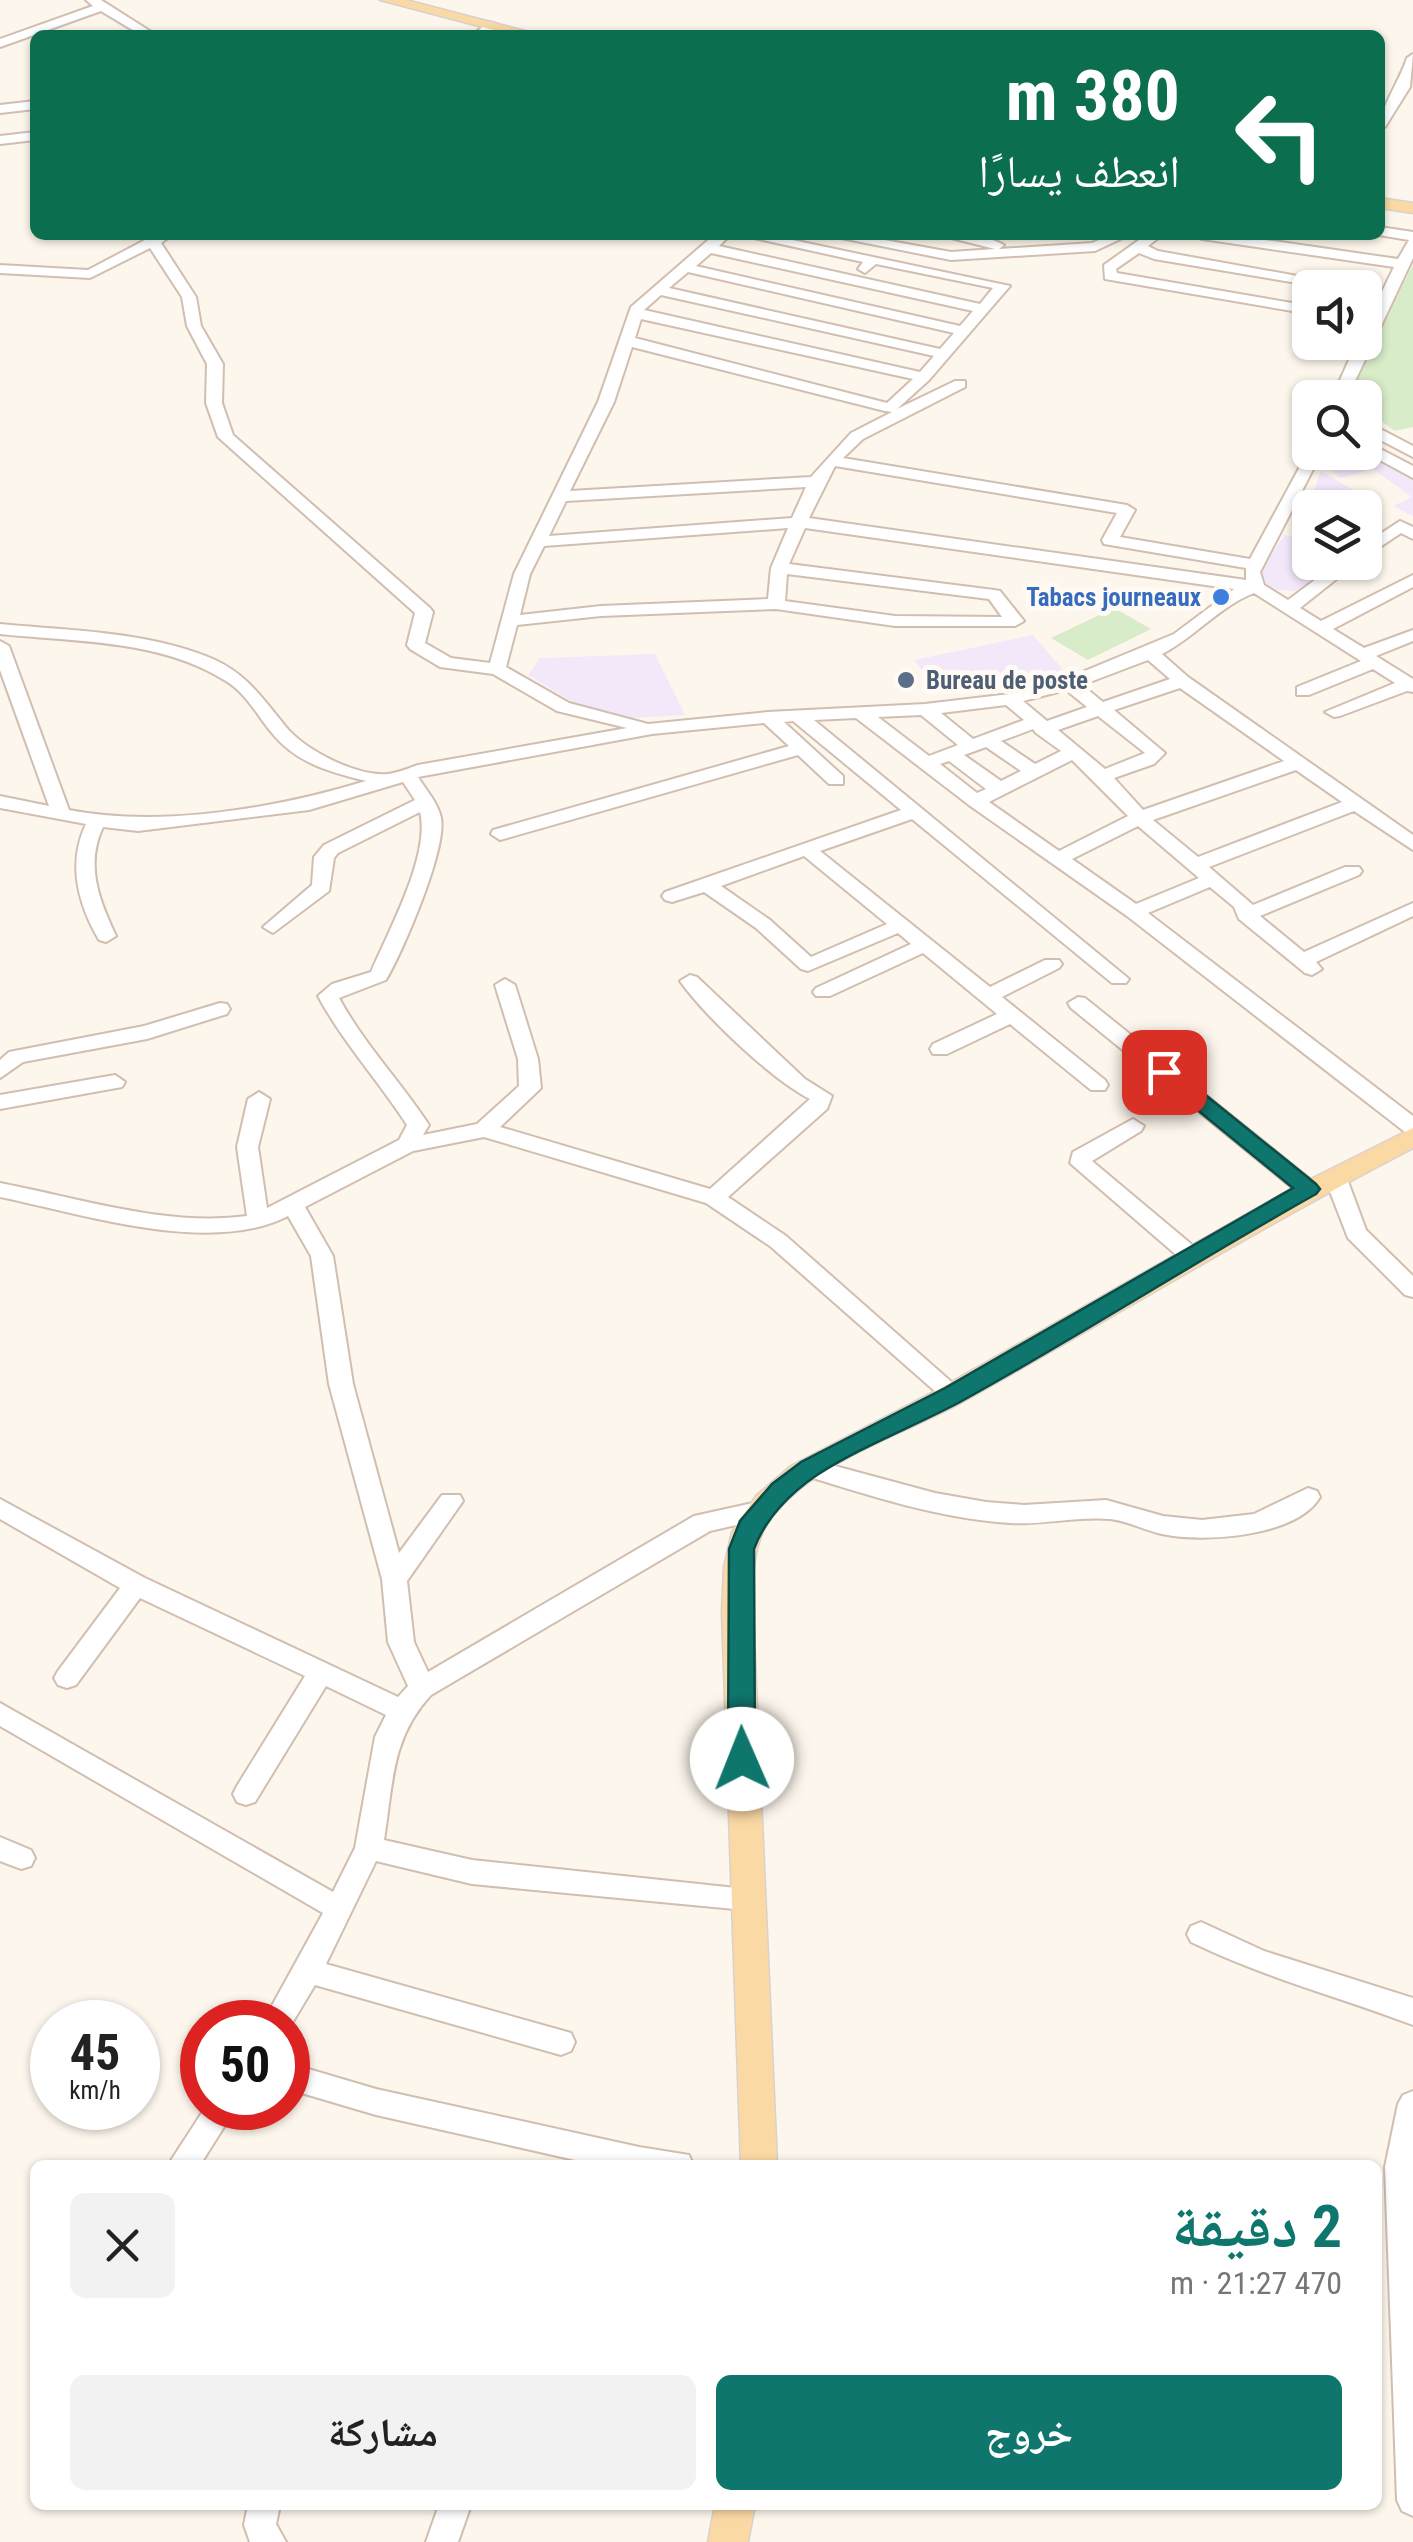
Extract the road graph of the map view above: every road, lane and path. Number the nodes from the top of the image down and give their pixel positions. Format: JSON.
{"nodes":[{"id":1,"x":386,"y":0,"type":"edge"},
{"id":2,"x":98,"y":3,"type":"edge"},
{"id":3,"x":492,"y":26,"type":"junction"},
{"id":4,"x":32,"y":30,"type":"edge"},
{"id":5,"x":142,"y":30,"type":"edge"},
{"id":6,"x":486,"y":30,"type":"edge"},
{"id":7,"x":510,"y":30,"type":"edge"},
{"id":8,"x":30,"y":31,"type":"edge"},
{"id":9,"x":0,"y":43,"type":"edge"},
{"id":10,"x":1413,"y":58,"type":"edge"},
{"id":11,"x":30,"y":105,"type":"edge"},
{"id":12,"x":0,"y":108,"type":"edge"},
{"id":13,"x":1385,"y":116,"type":"edge"},
{"id":14,"x":30,"y":137,"type":"edge"},
{"id":15,"x":0,"y":140,"type":"edge"},
{"id":16,"x":1385,"y":204,"type":"edge"},
{"id":17,"x":1413,"y":208,"type":"edge"},
{"id":18,"x":1385,"y":232,"type":"edge"},
{"id":19,"x":151,"y":240,"type":"edge"},
{"id":20,"x":158,"y":240,"type":"edge"},
{"id":21,"x":716,"y":240,"type":"edge"},
{"id":22,"x":773,"y":240,"type":"edge"},
{"id":23,"x":861,"y":240,"type":"edge"},
{"id":24,"x":972,"y":240,"type":"edge"},
{"id":25,"x":1110,"y":240,"type":"edge"},
{"id":26,"x":1146,"y":240,"type":"edge"},
{"id":27,"x":1236,"y":240,"type":"edge"},
{"id":28,"x":1413,"y":240,"type":"edge"},
{"id":29,"x":1136,"y":246,"type":"junction"},
{"id":30,"x":705,"y":247,"type":"junction"},
{"id":31,"x":1030,"y":251,"type":"junction"},
{"id":32,"x":872,"y":259,"type":"junction"},
{"id":33,"x":1400,"y":264,"type":"junction"},
{"id":34,"x":682,"y":267,"type":"junction"},
{"id":35,"x":0,"y":270,"type":"edge"},
{"id":36,"x":1292,"y":278,"type":"edge"},
{"id":37,"x":853,"y":280,"type":"junction"},
{"id":38,"x":658,"y":290,"type":"junction"},
{"id":39,"x":1382,"y":291,"type":"edge"},
{"id":40,"x":1386,"y":292,"type":"junction"},
{"id":41,"x":1382,"y":299,"type":"edge"},
{"id":42,"x":831,"y":300,"type":"junction"},
{"id":43,"x":1292,"y":307,"type":"edge"},
{"id":44,"x":983,"y":309,"type":"junction"},
{"id":45,"x":636,"y":313,"type":"junction"},
{"id":46,"x":806,"y":324,"type":"junction"},
{"id":47,"x":964,"y":330,"type":"junction"},
{"id":48,"x":627,"y":341,"type":"junction"},
{"id":49,"x":777,"y":351,"type":"junction"},
{"id":50,"x":943,"y":354,"type":"junction"},
{"id":51,"x":924,"y":377,"type":"junction"},
{"id":52,"x":960,"y":384,"type":"dead end"},
{"id":53,"x":1382,"y":435,"type":"edge"},
{"id":54,"x":1412,"y":451,"type":"edge"},
{"id":55,"x":1382,"y":456,"type":"edge"},
{"id":56,"x":831,"y":461,"type":"junction"},
{"id":57,"x":1305,"y":470,"type":"edge"},
{"id":58,"x":1413,"y":474,"type":"edge"},
{"id":59,"x":816,"y":482,"type":"junction"},
{"id":60,"x":560,"y":497,"type":"junction"},
{"id":61,"x":798,"y":522,"type":"junction"},
{"id":62,"x":1413,"y":534,"type":"edge"},
{"id":63,"x":1382,"y":539,"type":"edge"},
{"id":64,"x":538,"y":542,"type":"junction"},
{"id":65,"x":1256,"y":565,"type":"junction"},
{"id":66,"x":779,"y":568,"type":"junction"},
{"id":67,"x":1326,"y":580,"type":"edge"},
{"id":68,"x":1413,"y":580,"type":"edge"},
{"id":69,"x":1256,"y":587,"type":"junction"},
{"id":70,"x":776,"y":604,"type":"junction"},
{"id":71,"x":1289,"y":608,"type":"junction"},
{"id":72,"x":510,"y":622,"type":"junction"},
{"id":73,"x":1321,"y":628,"type":"junction"},
{"id":74,"x":0,"y":629,"type":"edge"},
{"id":75,"x":1413,"y":635,"type":"edge"},
{"id":76,"x":0,"y":646,"type":"edge"},
{"id":77,"x":1150,"y":653,"type":"junction"},
{"id":78,"x":1369,"y":659,"type":"junction"},
{"id":79,"x":498,"y":669,"type":"junction"},
{"id":80,"x":1182,"y":681,"type":"junction"},
{"id":81,"x":1069,"y":684,"type":"junction"},
{"id":82,"x":1412,"y":686,"type":"edge"},
{"id":83,"x":1303,"y":691,"type":"dead end"},
{"id":84,"x":1010,"y":699,"type":"junction"},
{"id":85,"x":926,"y":709,"type":"junction"},
{"id":86,"x":1100,"y":710,"type":"junction"},
{"id":87,"x":860,"y":712,"type":"junction"},
{"id":88,"x":1334,"y":712,"type":"dead end"},
{"id":89,"x":796,"y":715,"type":"junction"},
{"id":90,"x":768,"y":717,"type":"junction"},
{"id":91,"x":1038,"y":725,"type":"junction"},
{"id":92,"x":652,"y":729,"type":"junction"},
{"id":93,"x":979,"y":743,"type":"junction"},
{"id":94,"x":802,"y":748,"type":"junction"},
{"id":95,"x":951,"y":754,"type":"junction"},
{"id":96,"x":1072,"y":754,"type":"junction"},
{"id":97,"x":927,"y":763,"type":"junction"},
{"id":98,"x":1296,"y":763,"type":"junction"},
{"id":99,"x":1034,"y":772,"type":"junction"},
{"id":100,"x":407,"y":774,"type":"junction"},
{"id":101,"x":1102,"y":776,"type":"junction"},
{"id":102,"x":384,"y":779,"type":"junction"},
{"id":103,"x":836,"y":780,"type":"dead end"},
{"id":104,"x":999,"y":790,"type":"junction"},
{"id":105,"x":976,"y":801,"type":"junction"},
{"id":106,"x":0,"y":802,"type":"edge"},
{"id":107,"x":425,"y":802,"type":"junction"},
{"id":108,"x":1354,"y":804,"type":"junction"},
{"id":109,"x":916,"y":811,"type":"junction"},
{"id":110,"x":61,"y":813,"type":"junction"},
{"id":111,"x":1140,"y":818,"type":"junction"},
{"id":112,"x":97,"y":821,"type":"junction"},
{"id":113,"x":500,"y":834,"type":"dead end"},
{"id":114,"x":1413,"y":844,"type":"edge"},
{"id":115,"x":809,"y":851,"type":"junction"},
{"id":116,"x":1060,"y":858,"type":"junction"},
{"id":117,"x":1204,"y":872,"type":"junction"},
{"id":118,"x":1352,"y":872,"type":"dead end"},
{"id":119,"x":707,"y":885,"type":"junction"},
{"id":120,"x":672,"y":896,"type":"dead end"},
{"id":121,"x":1413,"y":910,"type":"edge"},
{"id":122,"x":1134,"y":912,"type":"junction"},
{"id":123,"x":1246,"y":914,"type":"junction"},
{"id":124,"x":901,"y":926,"type":"junction"},
{"id":125,"x":274,"y":927,"type":"dead end"},
{"id":126,"x":106,"y":936,"type":"dead end"},
{"id":127,"x":925,"y":945,"type":"junction"},
{"id":128,"x":1052,"y":964,"type":"dead end"},
{"id":129,"x":1118,"y":978,"type":"dead end"},
{"id":130,"x":690,"y":981,"type":"dead end"},
{"id":131,"x":505,"y":985,"type":"dead end"},
{"id":132,"x":824,"y":992,"type":"dead end"},
{"id":133,"x":988,"y":996,"type":"junction"},
{"id":134,"x":1078,"y":1002,"type":"dead end"},
{"id":135,"x":220,"y":1010,"type":"dead end"},
{"id":136,"x":1012,"y":1015,"type":"junction"},
{"id":137,"x":940,"y":1050,"type":"dead end"},
{"id":138,"x":0,"y":1072,"type":"edge"},
{"id":139,"x":115,"y":1082,"type":"dead end"},
{"id":140,"x":1098,"y":1085,"type":"dead end"},
{"id":141,"x":258,"y":1099,"type":"dead end"},
{"id":142,"x":0,"y":1102,"type":"edge"},
{"id":143,"x":1133,"y":1126,"type":"dead end"},
{"id":144,"x":1413,"y":1126,"type":"edge"},
{"id":145,"x":484,"y":1130,"type":"junction"},
{"id":146,"x":1413,"y":1138,"type":"edge"},
{"id":147,"x":407,"y":1145,"type":"junction"},
{"id":148,"x":1322,"y":1182,"type":"junction"},
{"id":149,"x":3,"y":1195,"type":"edge"},
{"id":150,"x":714,"y":1198,"type":"junction"},
{"id":151,"x":294,"y":1207,"type":"junction"},
{"id":152,"x":259,"y":1222,"type":"junction"},
{"id":153,"x":1190,"y":1254,"type":"junction"},
{"id":154,"x":1413,"y":1289,"type":"edge"},
{"id":155,"x":953,"y":1394,"type":"junction"},
{"id":156,"x":809,"y":1468,"type":"junction"},
{"id":157,"x":1308,"y":1497,"type":"dead end"},
{"id":158,"x":451,"y":1501,"type":"dead end"},
{"id":159,"x":0,"y":1508,"type":"edge"},
{"id":160,"x":762,"y":1510,"type":"junction"},
{"id":161,"x":394,"y":1579,"type":"junction"},
{"id":162,"x":136,"y":1585,"type":"junction"},
{"id":163,"x":320,"y":1673,"type":"junction"},
{"id":164,"x":66,"y":1678,"type":"dead end"},
{"id":165,"x":422,"y":1688,"type":"junction"},
{"id":166,"x":401,"y":1710,"type":"junction"},
{"id":167,"x":0,"y":1712,"type":"edge"},
{"id":168,"x":246,"y":1794,"type":"dead end"},
{"id":169,"x":369,"y":1848,"type":"junction"},
{"id":170,"x":744,"y":1898,"type":"junction"},
{"id":171,"x":338,"y":1908,"type":"junction"},
{"id":172,"x":1202,"y":1934,"type":"dead end"},
{"id":173,"x":308,"y":1971,"type":"junction"},
{"id":174,"x":290,"y":2000,"type":"edge"},
{"id":175,"x":1413,"y":2012,"type":"edge"},
{"id":176,"x":560,"y":2042,"type":"dead end"},
{"id":177,"x":310,"y":2082,"type":"edge"},
{"id":178,"x":1413,"y":2104,"type":"edge"},
{"id":179,"x":207,"y":2130,"type":"edge"},
{"id":180,"x":187,"y":2160,"type":"edge"},
{"id":181,"x":639,"y":2160,"type":"edge"},
{"id":182,"x":759,"y":2160,"type":"edge"},
{"id":183,"x":1413,"y":2500,"type":"edge"},
{"id":184,"x":262,"y":2510,"type":"edge"},
{"id":185,"x":453,"y":2510,"type":"edge"},
{"id":186,"x":733,"y":2510,"type":"edge"},
{"id":187,"x":270,"y":2542,"type":"edge"},
{"id":188,"x":442,"y":2542,"type":"edge"},
{"id":189,"x":728,"y":2542,"type":"edge"}],
"edges":[{"from":1,"to":3,"type":"main road"},
{"from":2,"to":4,"type":"street"},
{"from":2,"to":5,"type":"street"},
{"from":3,"to":6,"type":"street"},
{"from":3,"to":7,"type":"main road"},
{"from":8,"to":9,"type":"street"},
{"from":10,"to":13,"type":"street"},
{"from":11,"to":12,"type":"street"},
{"from":14,"to":15,"type":"street"},
{"from":16,"to":17,"type":"main road"},
{"from":18,"to":28,"type":"street"},
{"from":19,"to":35,"type":"street"},
{"from":20,"to":79,"type":"street"},
{"from":21,"to":30,"type":"street"},
{"from":22,"to":32,"type":"street"},
{"from":23,"to":31,"type":"street"},
{"from":24,"to":31,"type":"street"},
{"from":25,"to":31,"type":"street"},
{"from":26,"to":29,"type":"street"},
{"from":27,"to":33,"type":"street"},
{"from":28,"to":33,"type":"street"},
{"from":29,"to":36,"type":"street"},
{"from":29,"to":43,"type":"street"},
{"from":30,"to":34,"type":"street"},
{"from":30,"to":37,"type":"street"},
{"from":32,"to":37,"type":"street"},
{"from":32,"to":44,"type":"street"},
{"from":33,"to":40,"type":"street"},
{"from":34,"to":38,"type":"street"},
{"from":34,"to":42,"type":"street"},
{"from":37,"to":42,"type":"street"},
{"from":37,"to":44,"type":"street"},
{"from":38,"to":45,"type":"street"},
{"from":38,"to":46,"type":"street"},
{"from":39,"to":40,"type":"street"},
{"from":40,"to":41,"type":"street"},
{"from":42,"to":46,"type":"street"},
{"from":42,"to":47,"type":"street"},
{"from":44,"to":47,"type":"street"},
{"from":45,"to":48,"type":"street"},
{"from":45,"to":49,"type":"street"},
{"from":46,"to":49,"type":"street"},
{"from":46,"to":50,"type":"street"},
{"from":47,"to":50,"type":"street"},
{"from":48,"to":51,"type":"street"},
{"from":48,"to":60,"type":"street"},
{"from":49,"to":51,"type":"street"},
{"from":50,"to":51,"type":"street"},
{"from":52,"to":56,"type":"street"},
{"from":53,"to":54,"type":"street"},
{"from":55,"to":58,"type":"street"},
{"from":56,"to":59,"type":"street"},
{"from":56,"to":65,"type":"street"},
{"from":57,"to":65,"type":"street"},
{"from":59,"to":60,"type":"street"},
{"from":59,"to":61,"type":"street"},
{"from":60,"to":64,"type":"street"},
{"from":61,"to":64,"type":"street"},
{"from":61,"to":66,"type":"street"},
{"from":61,"to":69,"type":"street"},
{"from":62,"to":63,"type":"street"},
{"from":64,"to":72,"type":"street"},
{"from":65,"to":69,"type":"street"},
{"from":66,"to":70,"type":"street"},
{"from":66,"to":70,"type":"street"},
{"from":67,"to":71,"type":"street"},
{"from":68,"to":73,"type":"street"},
{"from":69,"to":71,"type":"street"},
{"from":69,"to":77,"type":"street"},
{"from":70,"to":72,"type":"street"},
{"from":71,"to":73,"type":"street"},
{"from":72,"to":79,"type":"street"},
{"from":73,"to":78,"type":"street"},
{"from":74,"to":102,"type":"street"},
{"from":75,"to":78,"type":"street"},
{"from":76,"to":110,"type":"street"},
{"from":77,"to":80,"type":"street"},
{"from":77,"to":81,"type":"street"},
{"from":78,"to":82,"type":"street"},
{"from":78,"to":83,"type":"street"},
{"from":79,"to":92,"type":"street"},
{"from":80,"to":86,"type":"street"},
{"from":80,"to":98,"type":"street"},
{"from":81,"to":84,"type":"street"},
{"from":81,"to":86,"type":"street"},
{"from":82,"to":88,"type":"street"},
{"from":84,"to":85,"type":"street"},
{"from":84,"to":91,"type":"street"},
{"from":85,"to":87,"type":"street"},
{"from":85,"to":93,"type":"street"},
{"from":86,"to":91,"type":"street"},
{"from":86,"to":101,"type":"street"},
{"from":87,"to":89,"type":"street"},
{"from":87,"to":97,"type":"street"},
{"from":89,"to":90,"type":"street"},
{"from":89,"to":109,"type":"street"},
{"from":90,"to":92,"type":"street"},
{"from":90,"to":94,"type":"street"},
{"from":91,"to":93,"type":"street"},
{"from":91,"to":96,"type":"street"},
{"from":92,"to":100,"type":"street"},
{"from":93,"to":95,"type":"street"},
{"from":93,"to":99,"type":"street"},
{"from":94,"to":103,"type":"street"},
{"from":94,"to":113,"type":"street"},
{"from":95,"to":97,"type":"street"},
{"from":95,"to":104,"type":"street"},
{"from":96,"to":99,"type":"street"},
{"from":96,"to":101,"type":"street"},
{"from":97,"to":105,"type":"street"},
{"from":98,"to":108,"type":"street"},
{"from":98,"to":111,"type":"street"},
{"from":99,"to":104,"type":"street"},
{"from":100,"to":102,"type":"street"},
{"from":100,"to":107,"type":"street"},
{"from":101,"to":111,"type":"street"},
{"from":102,"to":112,"type":"street"},
{"from":104,"to":105,"type":"street"},
{"from":105,"to":116,"type":"street"},
{"from":106,"to":110,"type":"street"},
{"from":107,"to":125,"type":"street"},
{"from":107,"to":147,"type":"street"},
{"from":108,"to":114,"type":"street"},
{"from":108,"to":117,"type":"street"},
{"from":109,"to":115,"type":"street"},
{"from":109,"to":129,"type":"street"},
{"from":110,"to":112,"type":"street"},
{"from":111,"to":116,"type":"street"},
{"from":111,"to":117,"type":"street"},
{"from":112,"to":126,"type":"street"},
{"from":115,"to":119,"type":"street"},
{"from":115,"to":124,"type":"street"},
{"from":116,"to":122,"type":"street"},
{"from":117,"to":122,"type":"street"},
{"from":117,"to":123,"type":"street"},
{"from":118,"to":123,"type":"street"},
{"from":119,"to":120,"type":"street"},
{"from":119,"to":124,"type":"street"},
{"from":121,"to":123,"type":"street"},
{"from":122,"to":144,"type":"street"},
{"from":124,"to":127,"type":"street"},
{"from":127,"to":132,"type":"street"},
{"from":127,"to":133,"type":"street"},
{"from":128,"to":133,"type":"street"},
{"from":130,"to":150,"type":"street"},
{"from":131,"to":145,"type":"street"},
{"from":133,"to":136,"type":"street"},
{"from":134,"to":148,"type":"street"},
{"from":135,"to":138,"type":"street"},
{"from":136,"to":137,"type":"street"},
{"from":136,"to":140,"type":"street"},
{"from":139,"to":142,"type":"street"},
{"from":141,"to":152,"type":"street"},
{"from":143,"to":153,"type":"street"},
{"from":145,"to":147,"type":"street"},
{"from":145,"to":150,"type":"street"},
{"from":146,"to":148,"type":"main road"},
{"from":147,"to":151,"type":"street"},
{"from":148,"to":153,"type":"main road"},
{"from":148,"to":154,"type":"street"},
{"from":149,"to":152,"type":"street"},
{"from":150,"to":155,"type":"street"},
{"from":151,"to":152,"type":"street"},
{"from":151,"to":161,"type":"street"},
{"from":153,"to":155,"type":"main road"},
{"from":155,"to":156,"type":"main road"},
{"from":156,"to":157,"type":"street"},
{"from":156,"to":160,"type":"main road"},
{"from":158,"to":161,"type":"street"},
{"from":159,"to":162,"type":"street"},
{"from":160,"to":165,"type":"street"},
{"from":160,"to":170,"type":"main road"},
{"from":161,"to":165,"type":"street"},
{"from":162,"to":163,"type":"street"},
{"from":162,"to":164,"type":"street"},
{"from":163,"to":166,"type":"street"},
{"from":163,"to":168,"type":"street"},
{"from":165,"to":166,"type":"street"},
{"from":166,"to":169,"type":"street"},
{"from":167,"to":171,"type":"street"},
{"from":169,"to":170,"type":"street"},
{"from":169,"to":171,"type":"street"},
{"from":170,"to":182,"type":"main road"},
{"from":171,"to":173,"type":"street"},
{"from":172,"to":175,"type":"street"},
{"from":173,"to":174,"type":"street"},
{"from":173,"to":176,"type":"street"},
{"from":177,"to":181,"type":"street"},
{"from":178,"to":183,"type":"street"},
{"from":179,"to":180,"type":"street"},
{"from":184,"to":187,"type":"street"},
{"from":185,"to":188,"type":"street"},
{"from":186,"to":189,"type":"main road"}]}
